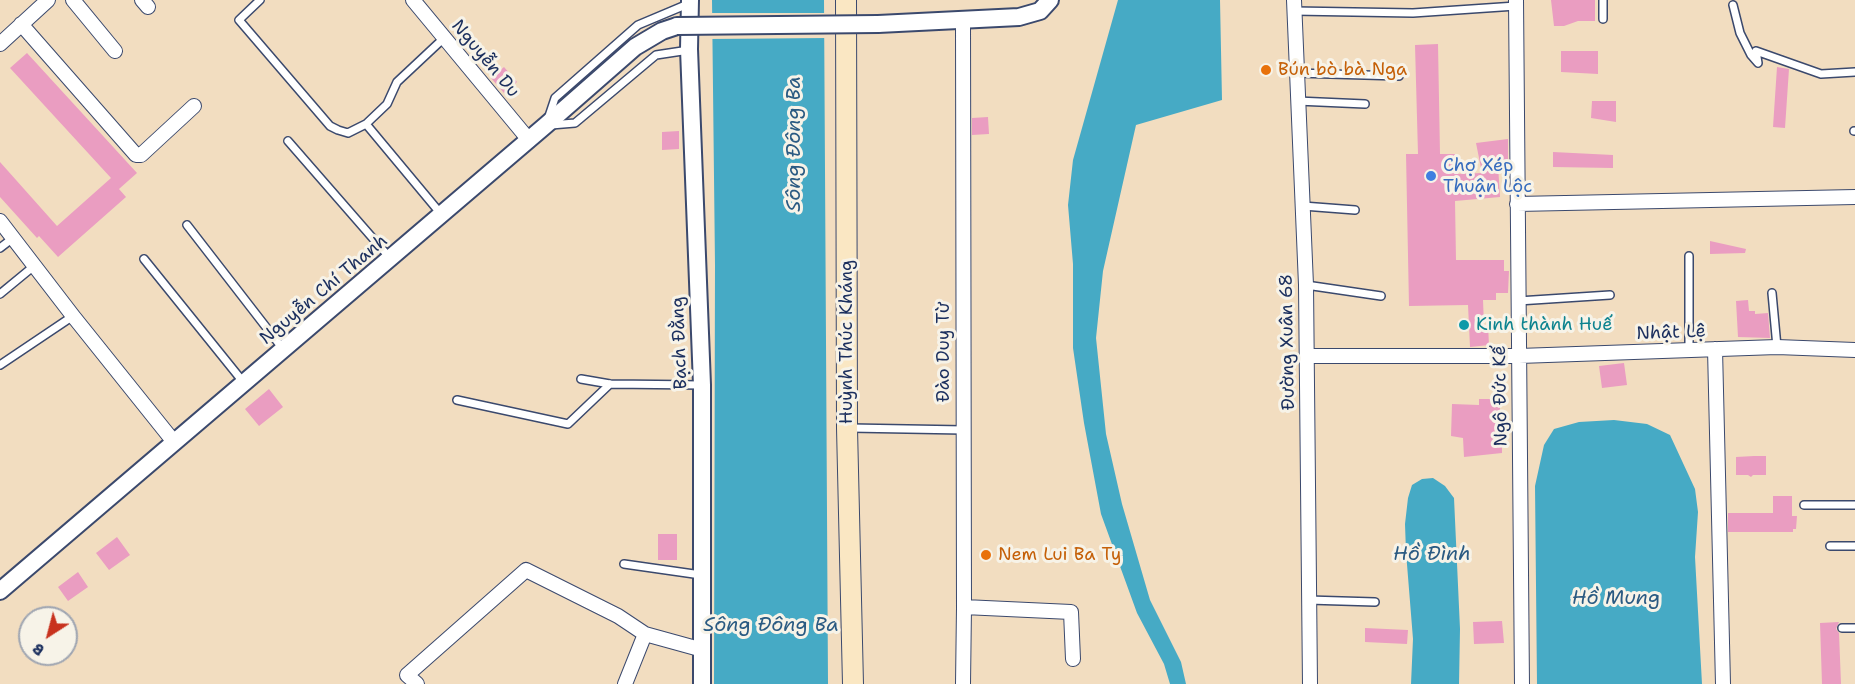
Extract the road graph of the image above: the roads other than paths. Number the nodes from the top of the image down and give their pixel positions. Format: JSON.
{"nodes":[{"id":1,"x":48,"y":0,"type":"edge"},
{"id":2,"x":73,"y":0,"type":"edge"},
{"id":3,"x":260,"y":0,"type":"edge"},
{"id":4,"x":413,"y":0,"type":"edge"},
{"id":5,"x":846,"y":0,"type":"edge"},
{"id":6,"x":1050,"y":0,"type":"edge"},
{"id":7,"x":1603,"y":0,"type":"edge"},
{"id":8,"x":690,"y":1,"type":"edge"},
{"id":9,"x":1516,"y":3,"type":"edge"},
{"id":10,"x":1294,"y":5,"type":"edge"},
{"id":11,"x":1733,"y":5,"type":"dead end"},
{"id":12,"x":1603,"y":19,"type":"dead end"},
{"id":13,"x":963,"y":21,"type":"junction"},
{"id":14,"x":21,"y":24,"type":"junction"},
{"id":15,"x":444,"y":38,"type":"junction"},
{"id":16,"x":0,"y":44,"type":"edge"},
{"id":17,"x":689,"y":49,"type":"junction"},
{"id":18,"x":115,"y":51,"type":"dead end"},
{"id":19,"x":1855,"y":72,"type":"edge"},
{"id":20,"x":1296,"y":73,"type":"junction"},
{"id":21,"x":1399,"y":76,"type":"dead end"},
{"id":22,"x":1297,"y":101,"type":"junction"},
{"id":23,"x":1365,"y":104,"type":"dead end"},
{"id":24,"x":194,"y":106,"type":"dead end"},
{"id":25,"x":366,"y":124,"type":"junction"},
{"id":26,"x":546,"y":125,"type":"junction"},
{"id":27,"x":529,"y":140,"type":"junction"},
{"id":28,"x":288,"y":141,"type":"dead end"},
{"id":29,"x":1855,"y":197,"type":"edge"},
{"id":30,"x":1517,"y":204,"type":"junction"},
{"id":31,"x":1303,"y":206,"type":"junction"},
{"id":32,"x":1355,"y":210,"type":"dead end"},
{"id":33,"x":441,"y":215,"type":"junction"},
{"id":34,"x":0,"y":221,"type":"edge"},
{"id":35,"x":187,"y":225,"type":"dead end"},
{"id":36,"x":13,"y":238,"type":"junction"},
{"id":37,"x":0,"y":248,"type":"edge"},
{"id":38,"x":1689,"y":256,"type":"dead end"},
{"id":39,"x":390,"y":258,"type":"junction"},
{"id":40,"x":144,"y":259,"type":"dead end"},
{"id":41,"x":34,"y":266,"type":"junction"},
{"id":42,"x":1306,"y":285,"type":"junction"},
{"id":43,"x":1772,"y":293,"type":"dead end"},
{"id":44,"x":0,"y":294,"type":"edge"},
{"id":45,"x":1610,"y":295,"type":"dead end"},
{"id":46,"x":1381,"y":296,"type":"dead end"},
{"id":47,"x":1518,"y":301,"type":"junction"},
{"id":48,"x":73,"y":316,"type":"junction"},
{"id":49,"x":1777,"y":347,"type":"junction"},
{"id":50,"x":1715,"y":349,"type":"junction"},
{"id":51,"x":283,"y":350,"type":"junction"},
{"id":52,"x":1689,"y":350,"type":"junction"},
{"id":53,"x":1855,"y":350,"type":"edge"},
{"id":54,"x":1307,"y":356,"type":"junction"},
{"id":55,"x":1519,"y":356,"type":"junction"},
{"id":56,"x":0,"y":364,"type":"edge"},
{"id":57,"x":581,"y":379,"type":"dead end"},
{"id":58,"x":244,"y":383,"type":"junction"},
{"id":59,"x":610,"y":384,"type":"junction"},
{"id":60,"x":702,"y":385,"type":"junction"},
{"id":61,"x":457,"y":400,"type":"dead end"},
{"id":62,"x":847,"y":428,"type":"junction"},
{"id":63,"x":964,"y":430,"type":"junction"},
{"id":64,"x":174,"y":442,"type":"junction"},
{"id":65,"x":1804,"y":505,"type":"dead end"},
{"id":66,"x":1855,"y":505,"type":"edge"},
{"id":67,"x":1830,"y":546,"type":"dead end"},
{"id":68,"x":1855,"y":546,"type":"edge"},
{"id":69,"x":624,"y":564,"type":"dead end"},
{"id":70,"x":703,"y":575,"type":"junction"},
{"id":71,"x":0,"y":591,"type":"edge"},
{"id":72,"x":1308,"y":600,"type":"junction"},
{"id":73,"x":1376,"y":602,"type":"dead end"},
{"id":74,"x":964,"y":607,"type":"junction"},
{"id":75,"x":1842,"y":628,"type":"dead end"},
{"id":76,"x":1855,"y":628,"type":"edge"},
{"id":77,"x":645,"y":634,"type":"junction"},
{"id":78,"x":703,"y":650,"type":"junction"},
{"id":79,"x":1073,"y":659,"type":"dead end"},
{"id":80,"x":417,"y":684,"type":"edge"},
{"id":81,"x":626,"y":684,"type":"edge"},
{"id":82,"x":702,"y":684,"type":"edge"},
{"id":83,"x":853,"y":684,"type":"edge"},
{"id":84,"x":963,"y":684,"type":"edge"},
{"id":85,"x":1310,"y":684,"type":"edge"},
{"id":86,"x":1521,"y":684,"type":"edge"},
{"id":87,"x":1723,"y":684,"type":"edge"}],
"edges":[{"from":1,"to":14,"type":"street"},
{"from":2,"to":18,"type":"street"},
{"from":3,"to":25,"type":"lane"},
{"from":4,"to":15,"type":"street","name":"Nguyễn Du"},
{"from":5,"to":62,"type":"main road","name":"Huỳnh Thúc Kháng"},
{"from":6,"to":13,"type":"street"},
{"from":7,"to":12,"type":"lane"},
{"from":8,"to":17,"type":"street","name":"Bạch Đằng"},
{"from":8,"to":26,"type":"lane"},
{"from":9,"to":10,"type":"lane"},
{"from":9,"to":30,"type":"street","name":"Ngô Đức Kế"},
{"from":10,"to":20,"type":"street","name":"Đường Xuân 68"},
{"from":11,"to":19,"type":"lane"},
{"from":13,"to":26,"type":"street","name":"Nguyễn Chí Thanh","bridge":true},
{"from":13,"to":63,"type":"street","name":"Đào Duy Từ"},
{"from":14,"to":16,"type":"street"},
{"from":14,"to":24,"type":"street"},
{"from":15,"to":25,"type":"lane"},
{"from":15,"to":27,"type":"street","name":"Nguyễn Du"},
{"from":17,"to":26,"type":"lane"},
{"from":17,"to":60,"type":"street","name":"Bạch Đằng"},
{"from":20,"to":21,"type":"lane"},
{"from":20,"to":22,"type":"street","name":"Đường Xuân 68"},
{"from":22,"to":23,"type":"lane"},
{"from":22,"to":31,"type":"street","name":"Đường Xuân 68"},
{"from":25,"to":33,"type":"lane"},
{"from":26,"to":27,"type":"street","name":"Nguyễn Chí Thanh"},
{"from":27,"to":33,"type":"street","name":"Nguyễn Chí Thanh"},
{"from":28,"to":39,"type":"lane"},
{"from":29,"to":30,"type":"street"},
{"from":30,"to":47,"type":"street","name":"Ngô Đức Kế"},
{"from":31,"to":32,"type":"lane"},
{"from":31,"to":42,"type":"street","name":"Đường Xuân 68"},
{"from":33,"to":39,"type":"street","name":"Nguyễn Chí Thanh"},
{"from":34,"to":36,"type":"street"},
{"from":35,"to":51,"type":"lane"},
{"from":36,"to":37,"type":"lane"},
{"from":36,"to":41,"type":"street"},
{"from":38,"to":52,"type":"lane"},
{"from":39,"to":51,"type":"street","name":"Nguyễn Chí Thanh"},
{"from":40,"to":58,"type":"lane"},
{"from":41,"to":44,"type":"lane"},
{"from":41,"to":48,"type":"street"},
{"from":42,"to":46,"type":"lane"},
{"from":42,"to":54,"type":"street","name":"Đường Xuân 68"},
{"from":43,"to":49,"type":"lane"},
{"from":45,"to":47,"type":"lane"},
{"from":47,"to":55,"type":"street","name":"Ngô Đức Kế"},
{"from":48,"to":56,"type":"lane"},
{"from":48,"to":64,"type":"street"},
{"from":49,"to":50,"type":"street","name":"Nhật Lệ"},
{"from":49,"to":53,"type":"street","name":"Nhật Lệ"},
{"from":50,"to":52,"type":"street","name":"Nhật Lệ"},
{"from":50,"to":87,"type":"street"},
{"from":51,"to":58,"type":"street","name":"Nguyễn Chí Thanh"},
{"from":52,"to":55,"type":"street","name":"Nhật Lệ"},
{"from":54,"to":55,"type":"street","name":"Nhật Lệ"},
{"from":54,"to":72,"type":"street","name":"Đường Xuân 68"},
{"from":55,"to":86,"type":"street","name":"Ngô Đức Kế"},
{"from":57,"to":59,"type":"lane"},
{"from":58,"to":64,"type":"street","name":"Nguyễn Chí Thanh"},
{"from":59,"to":60,"type":"lane"},
{"from":59,"to":61,"type":"lane"},
{"from":60,"to":70,"type":"street","name":"Bạch Đằng"},
{"from":62,"to":63,"type":"lane"},
{"from":62,"to":83,"type":"main road","name":"Huỳnh Thúc Kháng"},
{"from":63,"to":74,"type":"street","name":"Đào Duy Từ"},
{"from":64,"to":71,"type":"street","name":"Nguyễn Chí Thanh"},
{"from":65,"to":66,"type":"lane"},
{"from":67,"to":68,"type":"lane"},
{"from":69,"to":70,"type":"lane"},
{"from":70,"to":78,"type":"street","name":"Bạch Đằng"},
{"from":72,"to":73,"type":"lane"},
{"from":72,"to":85,"type":"street","name":"Đường Xuân 68"},
{"from":74,"to":79,"type":"street"},
{"from":74,"to":84,"type":"street","name":"Đào Duy Từ"},
{"from":75,"to":76,"type":"lane"},
{"from":77,"to":78,"type":"street"},
{"from":77,"to":80,"type":"street"},
{"from":77,"to":81,"type":"street"},
{"from":78,"to":82,"type":"street","name":"Bạch Đằng"}]}
